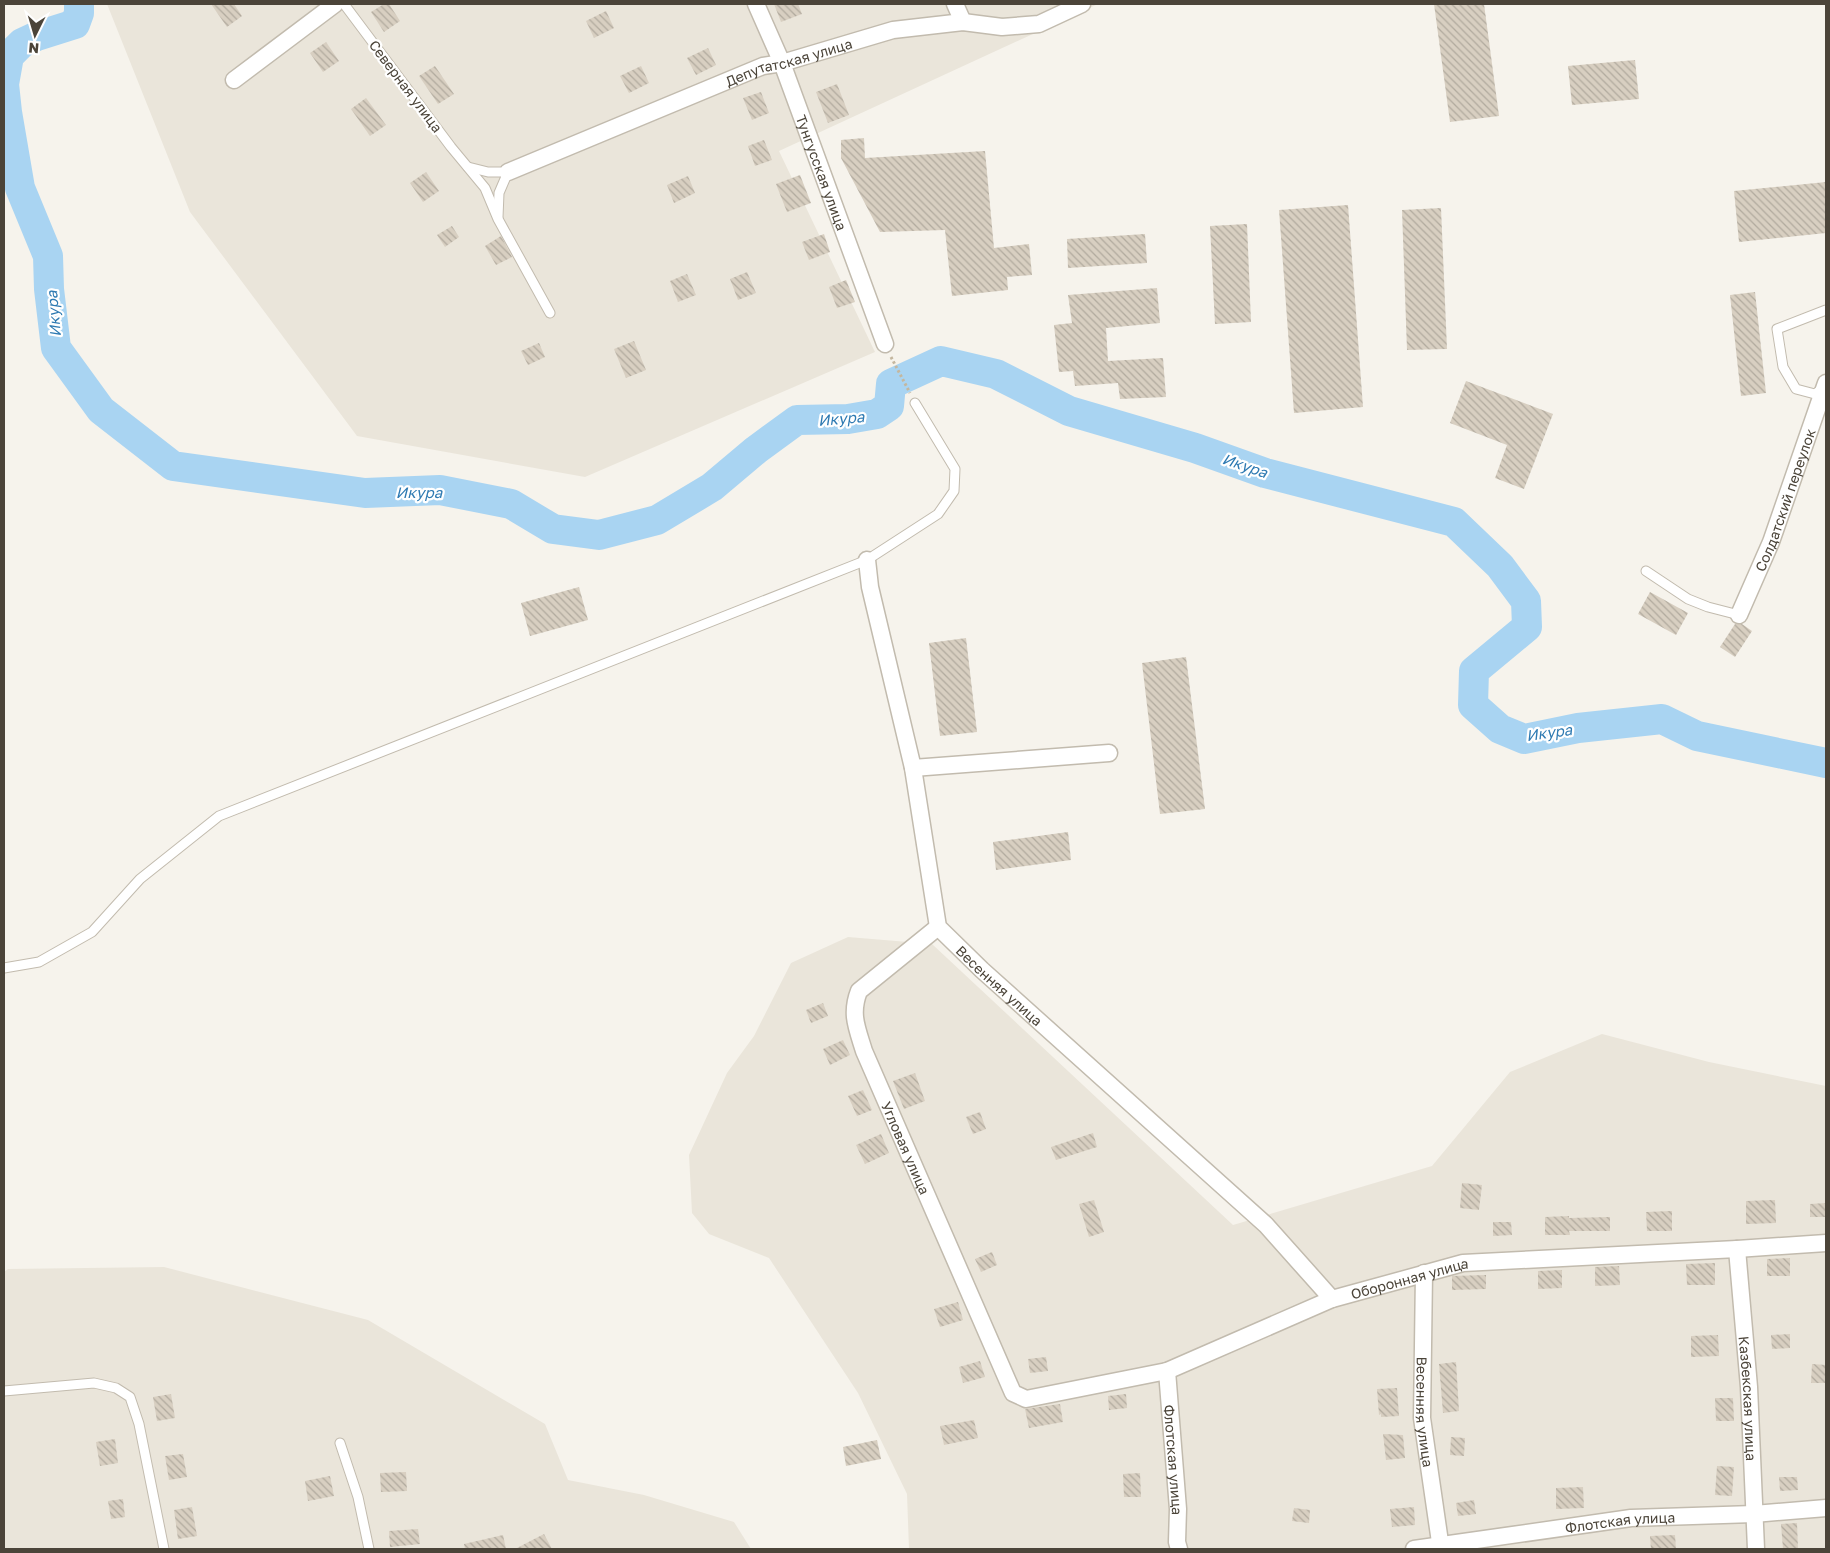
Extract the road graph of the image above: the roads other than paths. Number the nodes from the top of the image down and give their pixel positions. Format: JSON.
{"nodes":[{"id":1,"x":335,"y":4,"type":"edge"},
{"id":2,"x":344,"y":4,"type":"edge"},
{"id":3,"x":756,"y":4,"type":"edge"},
{"id":4,"x":955,"y":4,"type":"edge"},
{"id":5,"x":1082,"y":4,"type":"edge"},
{"id":6,"x":963,"y":22,"type":"junction"},
{"id":7,"x":782,"y":63,"type":"junction"},
{"id":8,"x":234,"y":80,"type":"dead end"},
{"id":9,"x":468,"y":168,"type":"junction"},
{"id":10,"x":508,"y":172,"type":"junction"},
{"id":11,"x":498,"y":219,"type":"junction"},
{"id":12,"x":1826,"y":310,"type":"edge"},
{"id":13,"x":550,"y":313,"type":"dead end"},
{"id":14,"x":885,"y":344,"type":"road end"},
{"id":15,"x":1826,"y":384,"type":"edge"},
{"id":16,"x":915,"y":403,"type":"road end"},
{"id":17,"x":867,"y":560,"type":"junction"},
{"id":18,"x":1646,"y":571,"type":"dead end"},
{"id":19,"x":1740,"y":615,"type":"joint"},
{"id":20,"x":1109,"y":753,"type":"dead end"},
{"id":21,"x":913,"y":768,"type":"junction"},
{"id":22,"x":938,"y":927,"type":"junction"},
{"id":23,"x":4,"y":968,"type":"edge"},
{"id":24,"x":1826,"y":1243,"type":"edge"},
{"id":25,"x":1737,"y":1249,"type":"junction"},
{"id":26,"x":1424,"y":1272,"type":"junction"},
{"id":27,"x":1332,"y":1299,"type":"junction"},
{"id":28,"x":1167,"y":1371,"type":"junction"},
{"id":29,"x":4,"y":1391,"type":"edge"},
{"id":30,"x":1013,"y":1393,"type":"joint"},
{"id":31,"x":340,"y":1443,"type":"dead end"},
{"id":32,"x":1826,"y":1508,"type":"edge"},
{"id":33,"x":1754,"y":1514,"type":"junction"},
{"id":34,"x":1441,"y":1547,"type":"edge"},
{"id":35,"x":164,"y":1549,"type":"edge"},
{"id":36,"x":369,"y":1549,"type":"edge"},
{"id":37,"x":1179,"y":1549,"type":"edge"},
{"id":38,"x":1414,"y":1549,"type":"edge"},
{"id":39,"x":1756,"y":1549,"type":"edge"}],
"edges":[{"from":1,"to":8,"type":"street"},
{"from":2,"to":9,"type":"lane","name":"Северная улица"},
{"from":3,"to":7,"type":"street","name":"Тунгусская улица"},
{"from":4,"to":6,"type":"street"},
{"from":5,"to":6,"type":"street","name":"Депутатская улица"},
{"from":6,"to":7,"type":"street","name":"Депутатская улица"},
{"from":7,"to":10,"type":"street","name":"Депутатская улица"},
{"from":7,"to":14,"type":"street","name":"Тунгусская улица"},
{"from":9,"to":10,"type":"lane"},
{"from":9,"to":11,"type":"lane","name":"Северная улица"},
{"from":10,"to":11,"type":"lane"},
{"from":11,"to":13,"type":"lane","name":"Северная улица"},
{"from":12,"to":15,"type":"lane"},
{"from":15,"to":19,"type":"street","name":"Солдатский переулок"},
{"from":16,"to":17,"type":"lane"},
{"from":17,"to":21,"type":"street"},
{"from":17,"to":23,"type":"lane"},
{"from":18,"to":19,"type":"lane"},
{"from":20,"to":21,"type":"street"},
{"from":21,"to":22,"type":"street"},
{"from":22,"to":27,"type":"street","name":"Весенняя улица"},
{"from":22,"to":30,"type":"street","name":"Угловая улица"},
{"from":24,"to":25,"type":"street","name":"Оборонная улица"},
{"from":25,"to":26,"type":"street","name":"Оборонная улица"},
{"from":25,"to":33,"type":"street","name":"Казбекская улица"},
{"from":26,"to":27,"type":"street","name":"Оборонная улица"},
{"from":26,"to":34,"type":"street","name":"Весенняя улица"},
{"from":27,"to":28,"type":"street","name":"Оборонная улица"},
{"from":28,"to":30,"type":"street","name":"Оборонная улица"},
{"from":28,"to":37,"type":"street","name":"Флотская улица"},
{"from":29,"to":35,"type":"lane"},
{"from":31,"to":36,"type":"lane"},
{"from":32,"to":33,"type":"street","name":"Флотская улица"},
{"from":33,"to":34,"type":"street","name":"Флотская улица"},
{"from":33,"to":39,"type":"street","name":"Казбекская улица"},
{"from":34,"to":38,"type":"street","name":"Флотская улица"}]}
